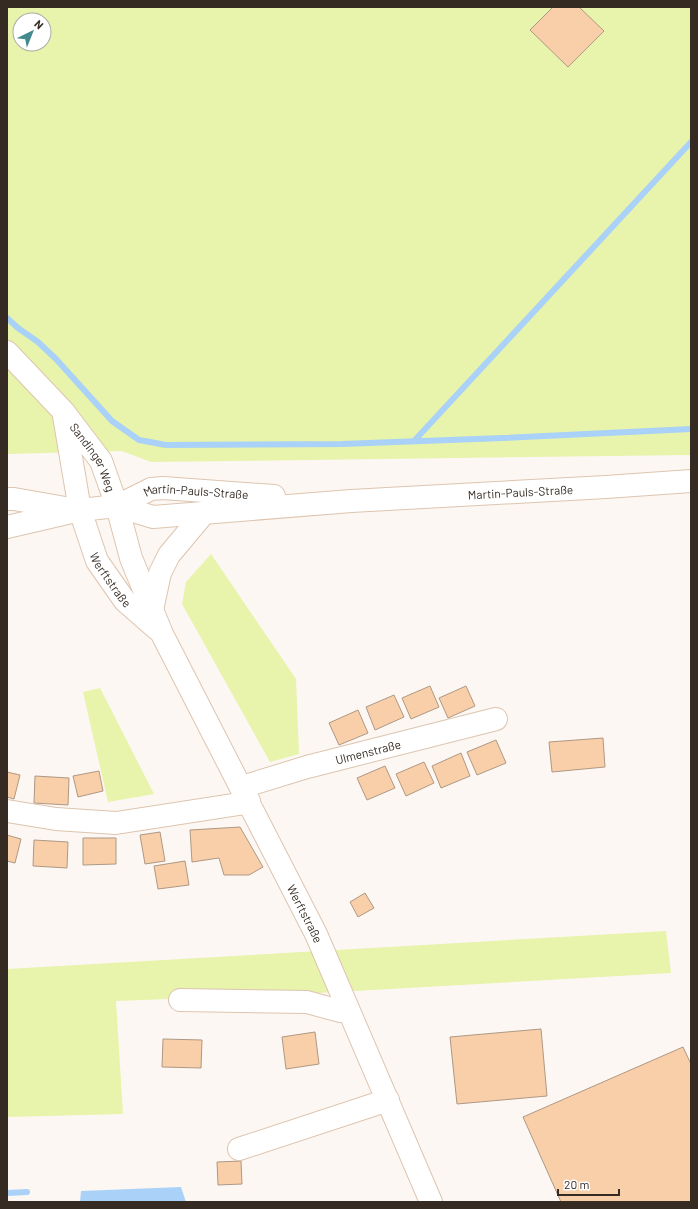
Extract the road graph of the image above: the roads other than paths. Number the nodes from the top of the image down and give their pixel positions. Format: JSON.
{"nodes":[{"id":1,"x":7,"y":352,"type":"edge"},
{"id":2,"x":63,"y":411,"type":"junction"},
{"id":3,"x":691,"y":481,"type":"edge"},
{"id":4,"x":7,"y":499,"type":"edge"},
{"id":5,"x":350,"y":501,"type":"junction"},
{"id":6,"x":117,"y":506,"type":"junction"},
{"id":7,"x":80,"y":510,"type":"junction"},
{"id":8,"x":205,"y":512,"type":"junction"},
{"id":9,"x":7,"y":527,"type":"edge"},
{"id":10,"x":152,"y":610,"type":"junction"},
{"id":11,"x":162,"y":634,"type":"junction"},
{"id":12,"x":496,"y":719,"type":"dead end"},
{"id":13,"x":245,"y":794,"type":"junction"},
{"id":14,"x":7,"y":811,"type":"edge"},
{"id":15,"x":180,"y":1000,"type":"dead end"},
{"id":16,"x":348,"y":1010,"type":"junction"},
{"id":17,"x":388,"y":1100,"type":"junction"},
{"id":18,"x":240,"y":1149,"type":"dead end"},
{"id":19,"x":431,"y":1202,"type":"edge"}],
"edges":[{"from":1,"to":2,"type":"street","name":"Sandinger Weg"},
{"from":2,"to":6,"type":"street","name":"Sandinger Weg"},
{"from":2,"to":7,"type":"street","name":"Sandinger Weg"},
{"from":3,"to":5,"type":"street","name":"Martin-Pauls-Straße"},
{"from":4,"to":7,"type":"street","name":"Martin-Pauls-Straße"},
{"from":5,"to":6,"type":"street","name":"Martin-Pauls-Straße"},
{"from":5,"to":8,"type":"street","name":"Martin-Pauls-Straße"},
{"from":6,"to":7,"type":"street","name":"Martin-Pauls-Straße"},
{"from":6,"to":8,"type":"street","name":"Martin-Pauls-Straße"},
{"from":6,"to":10,"type":"street","name":"Werftstraße"},
{"from":7,"to":9,"type":"street","name":"Martin-Pauls-Straße"},
{"from":7,"to":11,"type":"street","name":"Werftstraße"},
{"from":8,"to":10,"type":"street","name":"Werftstraße"},
{"from":10,"to":11,"type":"street","name":"Werftstraße"},
{"from":11,"to":13,"type":"street","name":"Werftstraße"},
{"from":12,"to":13,"type":"street","name":"Ulmenstraße"},
{"from":13,"to":14,"type":"street","name":"Ulmenstraße"},
{"from":13,"to":16,"type":"street","name":"Werftstraße"},
{"from":15,"to":16,"type":"street"},
{"from":16,"to":17,"type":"street","name":"Werftstraße"},
{"from":17,"to":18,"type":"street"},
{"from":17,"to":19,"type":"street","name":"Werftstraße"}]}
